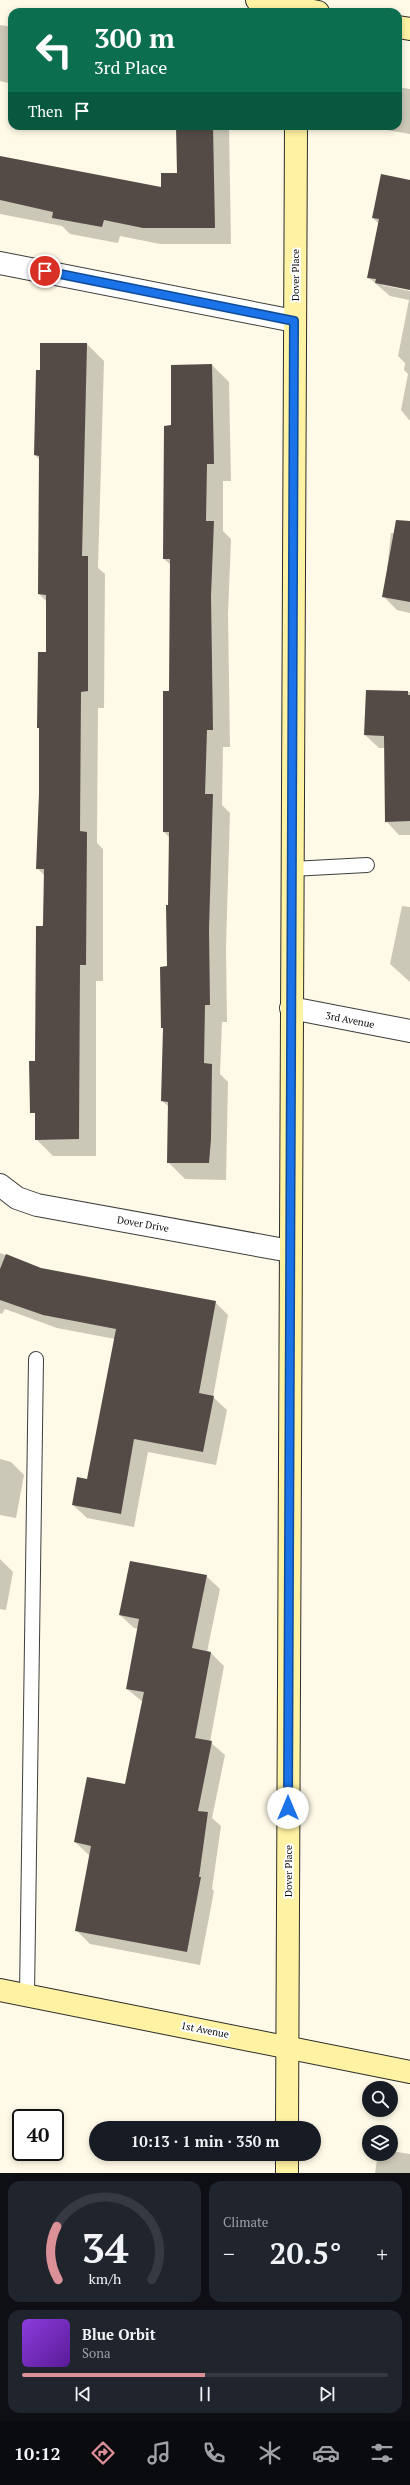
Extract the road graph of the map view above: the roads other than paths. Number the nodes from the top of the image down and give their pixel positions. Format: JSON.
{"nodes":[{"id":1,"x":257,"y":0,"type":"edge"},
{"id":2,"x":297,"y":7,"type":"edge"},
{"id":3,"x":296,"y":130,"type":"edge"},
{"id":4,"x":0,"y":262,"type":"edge"},
{"id":5,"x":294,"y":321,"type":"junction"},
{"id":6,"x":367,"y":865,"type":"dead end"},
{"id":7,"x":292,"y":869,"type":"junction"},
{"id":8,"x":291,"y":1008,"type":"junction"},
{"id":9,"x":410,"y":1031,"type":"edge"},
{"id":10,"x":0,"y":1185,"type":"edge"},
{"id":11,"x":290,"y":1251,"type":"junction"},
{"id":12,"x":36,"y":1359,"type":"dead end"},
{"id":13,"x":0,"y":1990,"type":"edge"},
{"id":14,"x":27,"y":1995,"type":"junction"},
{"id":15,"x":288,"y":2046,"type":"junction"},
{"id":16,"x":410,"y":2072,"type":"edge"},
{"id":17,"x":287,"y":2121,"type":"edge"},
{"id":18,"x":287,"y":2161,"type":"edge"},
{"id":19,"x":287,"y":2173,"type":"edge"}],
"edges":[{"from":1,"to":2,"type":"street"},
{"from":3,"to":5,"type":"street","name":"Dover Place"},
{"from":4,"to":5,"type":"street"},
{"from":5,"to":7,"type":"street","name":"Dover Place"},
{"from":6,"to":7,"type":"lane"},
{"from":7,"to":8,"type":"street","name":"Dover Place"},
{"from":8,"to":9,"type":"street","name":"3rd Avenue"},
{"from":8,"to":11,"type":"street","name":"Dover Place"},
{"from":10,"to":11,"type":"street","name":"Dover Drive"},
{"from":11,"to":15,"type":"street","name":"Dover Place"},
{"from":12,"to":14,"type":"lane"},
{"from":13,"to":14,"type":"street","name":"1st Avenue"},
{"from":14,"to":15,"type":"street","name":"1st Avenue"},
{"from":15,"to":16,"type":"street","name":"1st Avenue"},
{"from":15,"to":17,"type":"street","name":"Dover Place"},
{"from":18,"to":19,"type":"street"}]}
